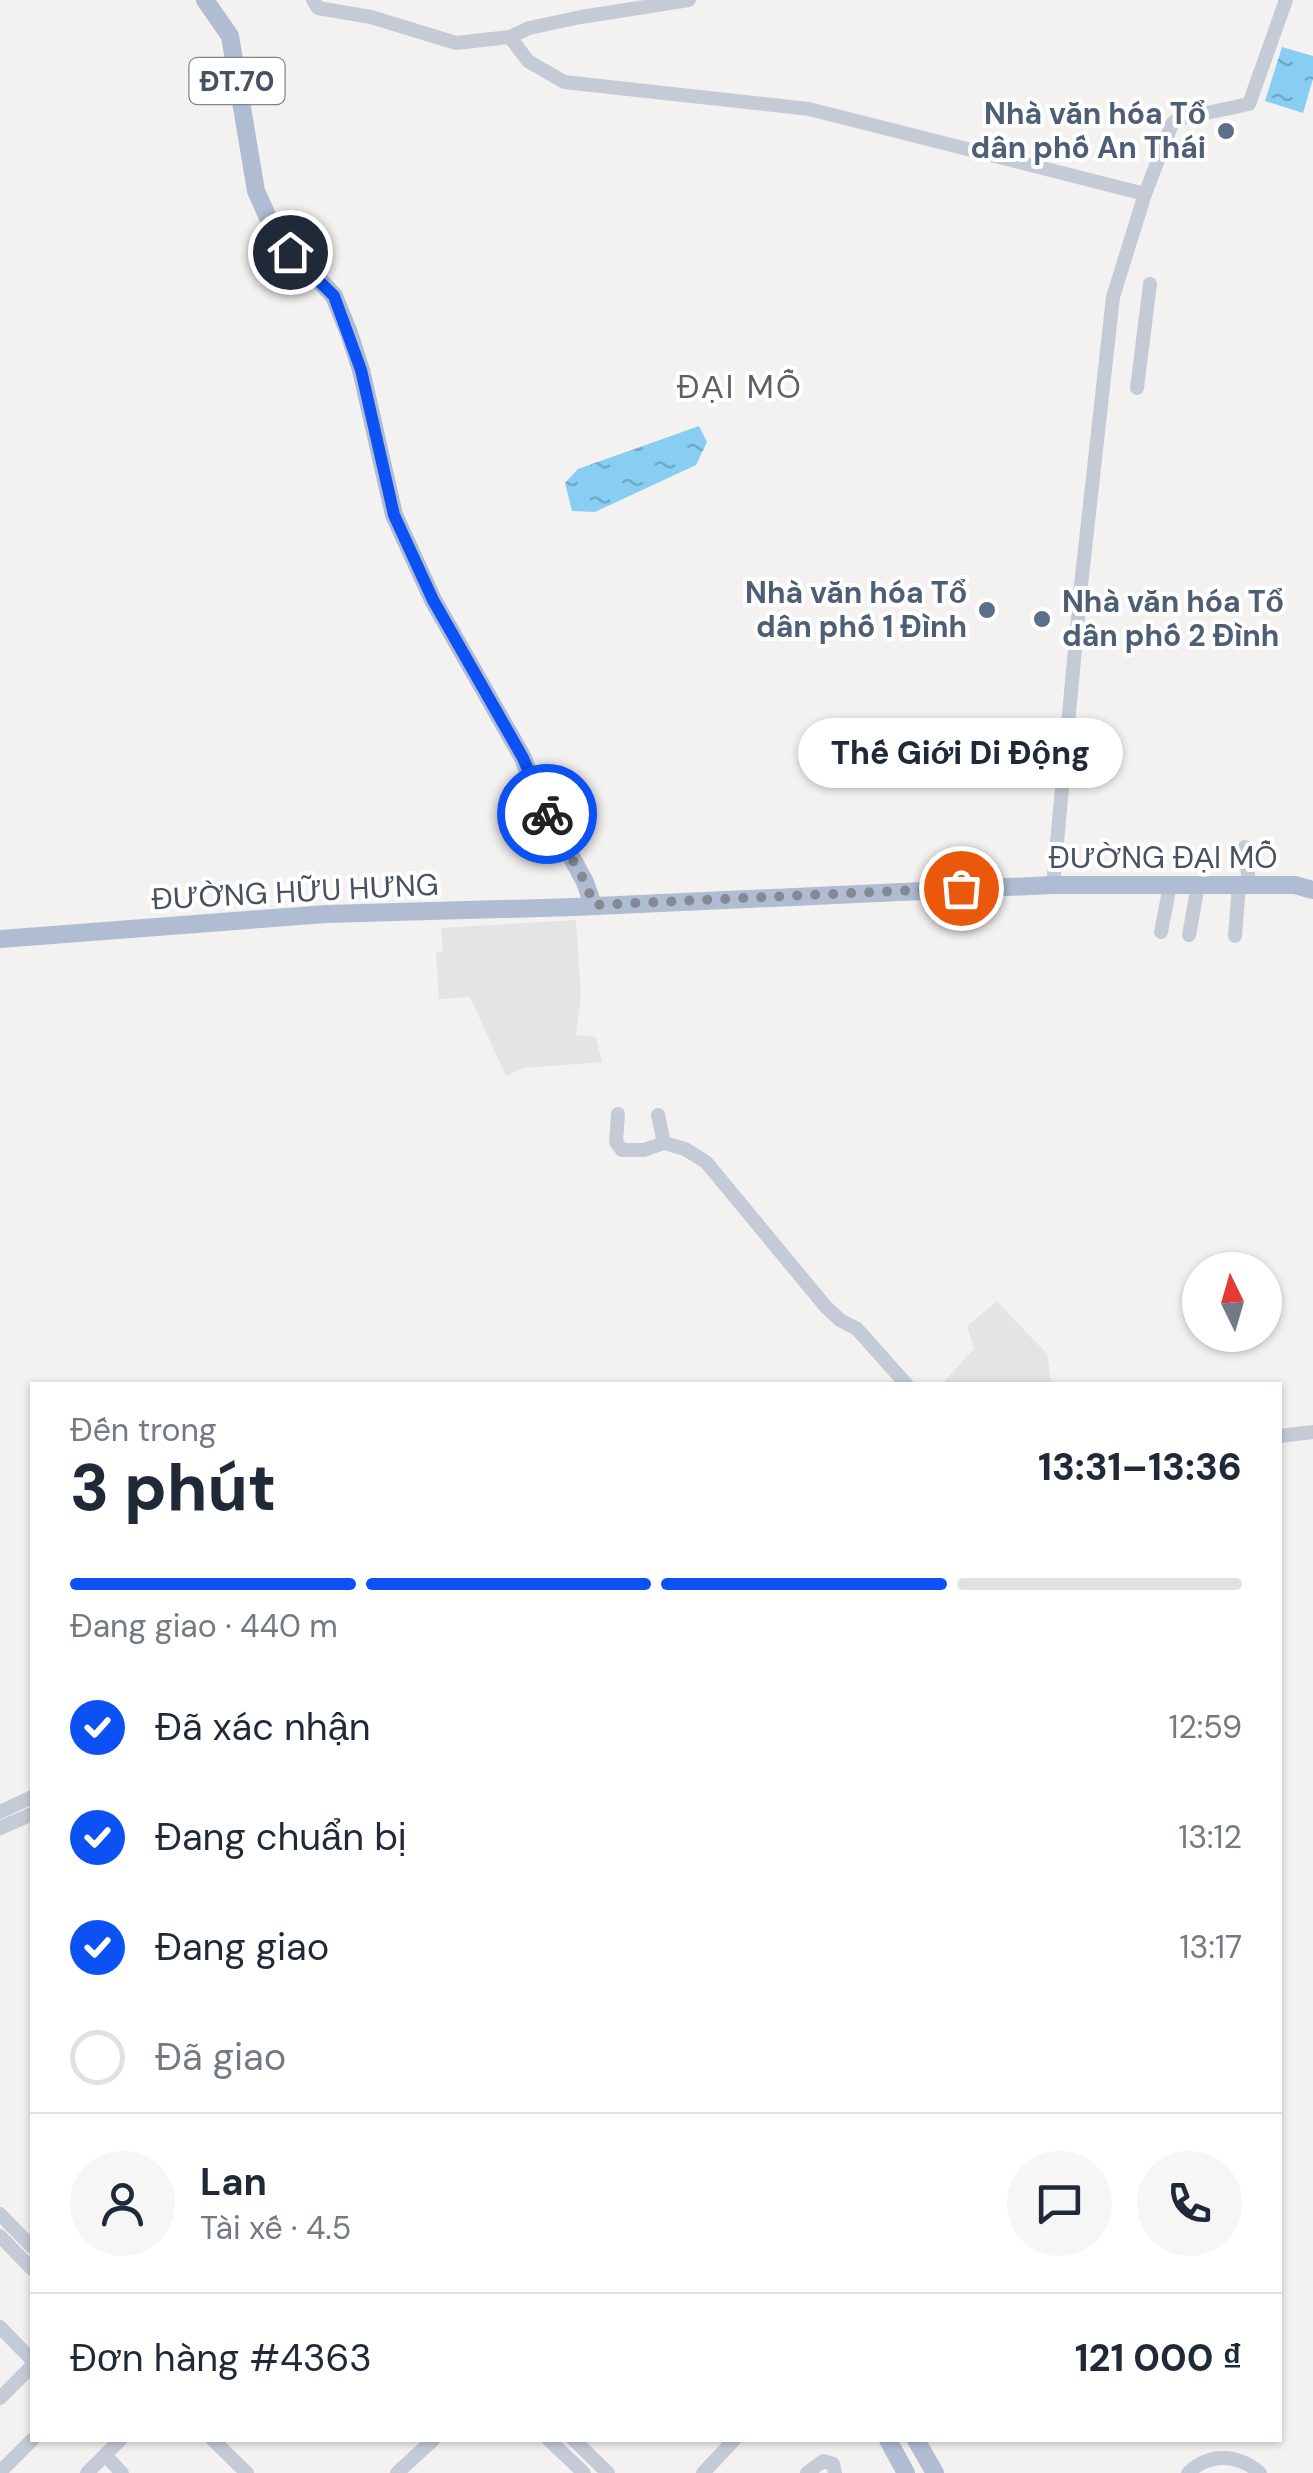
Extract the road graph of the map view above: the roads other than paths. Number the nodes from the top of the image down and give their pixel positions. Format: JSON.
{"nodes":[{"id":1,"x":205,"y":0,"type":"edge"},
{"id":2,"x":312,"y":0,"type":"edge"},
{"id":3,"x":689,"y":0,"type":"edge"},
{"id":4,"x":1286,"y":0,"type":"edge"},
{"id":5,"x":510,"y":37,"type":"junction"},
{"id":6,"x":1145,"y":194,"type":"junction"},
{"id":7,"x":1150,"y":284,"type":"dead end"},
{"id":8,"x":1137,"y":388,"type":"dead end"},
{"id":9,"x":1246,"y":847,"type":"dead end"},
{"id":10,"x":1053,"y":885,"type":"junction"},
{"id":11,"x":1170,"y":885,"type":"junction"},
{"id":12,"x":1198,"y":885,"type":"junction"},
{"id":13,"x":1244,"y":885,"type":"junction"},
{"id":14,"x":1313,"y":890,"type":"edge"},
{"id":15,"x":594,"y":905,"type":"junction"},
{"id":16,"x":1161,"y":932,"type":"dead end"},
{"id":17,"x":1189,"y":935,"type":"dead end"},
{"id":18,"x":1235,"y":936,"type":"dead end"},
{"id":19,"x":0,"y":939,"type":"edge"},
{"id":20,"x":618,"y":1114,"type":"dead end"},
{"id":21,"x":658,"y":1115,"type":"dead end"},
{"id":22,"x":664,"y":1143,"type":"junction"},
{"id":23,"x":905,"y":1382,"type":"edge"},
{"id":24,"x":1313,"y":1432,"type":"edge"},
{"id":25,"x":1282,"y":1436,"type":"edge"},
{"id":26,"x":30,"y":1798,"type":"edge"},
{"id":27,"x":0,"y":1812,"type":"edge"},
{"id":28,"x":30,"y":1815,"type":"edge"},
{"id":29,"x":0,"y":1828,"type":"edge"},
{"id":30,"x":0,"y":2214,"type":"edge"},
{"id":31,"x":0,"y":2236,"type":"edge"},
{"id":32,"x":30,"y":2245,"type":"edge"},
{"id":33,"x":30,"y":2267,"type":"edge"},
{"id":34,"x":0,"y":2327,"type":"edge"},
{"id":35,"x":30,"y":2361,"type":"edge"},
{"id":36,"x":30,"y":2365,"type":"edge"},
{"id":37,"x":0,"y":2398,"type":"edge"},
{"id":38,"x":30,"y":2442,"type":"edge"},
{"id":39,"x":118,"y":2442,"type":"edge"},
{"id":40,"x":215,"y":2442,"type":"edge"},
{"id":41,"x":431,"y":2442,"type":"edge"},
{"id":42,"x":551,"y":2442,"type":"edge"},
{"id":43,"x":576,"y":2442,"type":"edge"},
{"id":44,"x":732,"y":2442,"type":"edge"},
{"id":45,"x":889,"y":2442,"type":"edge"},
{"id":46,"x":917,"y":2442,"type":"edge"},
{"id":47,"x":105,"y":2455,"type":"junction"},
{"id":48,"x":0,"y":2472,"type":"edge"},
{"id":49,"x":87,"y":2473,"type":"edge"},
{"id":50,"x":122,"y":2473,"type":"edge"},
{"id":51,"x":247,"y":2473,"type":"edge"},
{"id":52,"x":398,"y":2473,"type":"edge"},
{"id":53,"x":584,"y":2473,"type":"edge"},
{"id":54,"x":608,"y":2473,"type":"edge"},
{"id":55,"x":703,"y":2473,"type":"edge"},
{"id":56,"x":808,"y":2473,"type":"edge"},
{"id":57,"x":835,"y":2473,"type":"edge"},
{"id":58,"x":906,"y":2473,"type":"edge"},
{"id":59,"x":934,"y":2473,"type":"edge"},
{"id":60,"x":1188,"y":2473,"type":"edge"},
{"id":61,"x":1260,"y":2473,"type":"edge"}],
"edges":[{"from":1,"to":15,"type":"main road","number":"ĐT.70"},
{"from":2,"to":5,"type":"street"},
{"from":3,"to":5,"type":"street"},
{"from":4,"to":6,"type":"street"},
{"from":5,"to":6,"type":"street"},
{"from":6,"to":10,"type":"street"},
{"from":7,"to":8,"type":"street"},
{"from":9,"to":13,"type":"street"},
{"from":10,"to":11,"type":"main road","name":"ĐƯỜNG ĐẠI MỖ"},
{"from":10,"to":15,"type":"main road","name":"ĐƯỜNG ĐẠI MỖ"},
{"from":11,"to":12,"type":"main road","name":"ĐƯỜNG ĐẠI MỖ"},
{"from":11,"to":16,"type":"street"},
{"from":12,"to":13,"type":"main road","name":"ĐƯỜNG ĐẠI MỖ"},
{"from":12,"to":17,"type":"street"},
{"from":13,"to":14,"type":"main road","name":"ĐƯỜNG ĐẠI MỖ"},
{"from":13,"to":18,"type":"street"},
{"from":15,"to":19,"type":"main road","name":"ĐƯỜNG HỮU HƯNG"},
{"from":20,"to":22,"type":"street"},
{"from":21,"to":22,"type":"street"},
{"from":22,"to":23,"type":"street"},
{"from":24,"to":25,"type":"street"},
{"from":26,"to":27,"type":"street"},
{"from":28,"to":29,"type":"street"},
{"from":30,"to":32,"type":"street"},
{"from":31,"to":33,"type":"street"},
{"from":34,"to":35,"type":"street"},
{"from":36,"to":37,"type":"street"},
{"from":38,"to":48,"type":"street"},
{"from":39,"to":47,"type":"street"},
{"from":40,"to":51,"type":"street"},
{"from":41,"to":52,"type":"street"},
{"from":42,"to":53,"type":"street"},
{"from":43,"to":54,"type":"street"},
{"from":44,"to":55,"type":"street"},
{"from":45,"to":58,"type":"main road"},
{"from":46,"to":59,"type":"main road"},
{"from":47,"to":49,"type":"street"},
{"from":47,"to":50,"type":"street"},
{"from":56,"to":57,"type":"street"},
{"from":60,"to":61,"type":"street"}]}
